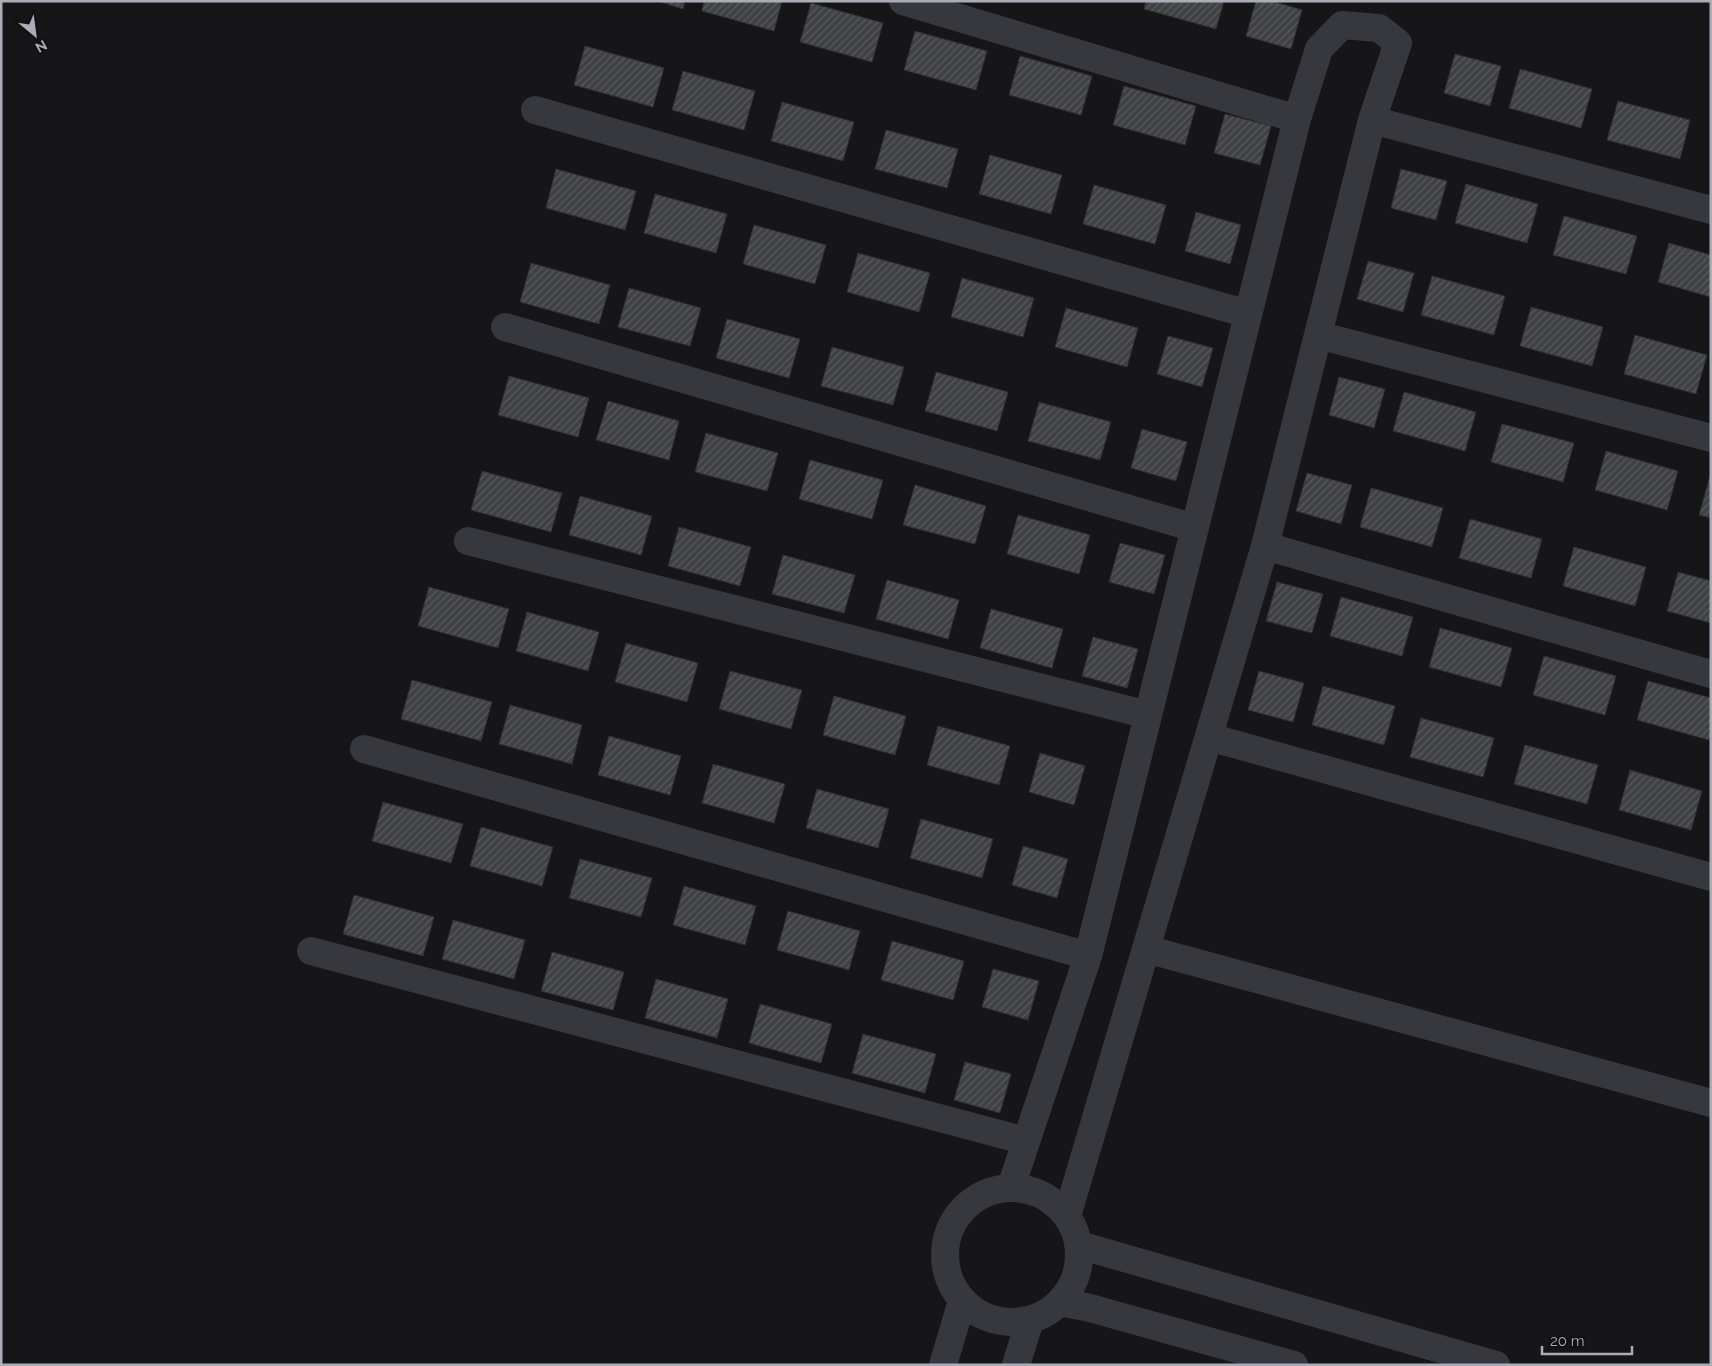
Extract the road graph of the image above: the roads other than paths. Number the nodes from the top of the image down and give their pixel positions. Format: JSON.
{"nodes":[{"id":1,"x":903,"y":1,"type":"edge"},
{"id":2,"x":535,"y":110,"type":"dead end"},
{"id":3,"x":1297,"y":119,"type":"junction"},
{"id":4,"x":1372,"y":120,"type":"junction"},
{"id":5,"x":1711,"y":210,"type":"edge"},
{"id":6,"x":1248,"y":314,"type":"junction"},
{"id":7,"x":505,"y":327,"type":"dead end"},
{"id":8,"x":1318,"y":335,"type":"junction"},
{"id":9,"x":1711,"y":438,"type":"edge"},
{"id":10,"x":1195,"y":528,"type":"junction"},
{"id":11,"x":468,"y":542,"type":"dead end"},
{"id":12,"x":1265,"y":546,"type":"junction"},
{"id":13,"x":1711,"y":674,"type":"edge"},
{"id":14,"x":1148,"y":716,"type":"junction"},
{"id":15,"x":1209,"y":737,"type":"junction"},
{"id":16,"x":364,"y":749,"type":"dead end"},
{"id":17,"x":1711,"y":877,"type":"edge"},
{"id":18,"x":1146,"y":949,"type":"junction"},
{"id":19,"x":311,"y":951,"type":"dead end"},
{"id":20,"x":1088,"y":956,"type":"junction"},
{"id":21,"x":1711,"y":1103,"type":"edge"},
{"id":22,"x":1026,"y":1141,"type":"junction"},
{"id":23,"x":1011,"y":1187,"type":"junction"},
{"id":24,"x":1067,"y":1216,"type":"junction"},
{"id":25,"x":1079,"y":1245,"type":"junction"},
{"id":26,"x":962,"y":1301,"type":"junction"},
{"id":27,"x":1060,"y":1302,"type":"junction"},
{"id":28,"x":1030,"y":1320,"type":"junction"},
{"id":29,"x":943,"y":1365,"type":"edge"},
{"id":30,"x":1016,"y":1365,"type":"edge"},
{"id":31,"x":1294,"y":1365,"type":"edge"},
{"id":32,"x":1496,"y":1365,"type":"edge"}],
"edges":[{"from":1,"to":3,"type":"street"},
{"from":2,"to":6,"type":"street"},
{"from":3,"to":4,"type":"street"},
{"from":3,"to":6,"type":"street"},
{"from":4,"to":5,"type":"street"},
{"from":4,"to":8,"type":"street"},
{"from":6,"to":10,"type":"street"},
{"from":7,"to":10,"type":"street"},
{"from":8,"to":9,"type":"street"},
{"from":8,"to":12,"type":"street"},
{"from":10,"to":14,"type":"street"},
{"from":11,"to":14,"type":"street"},
{"from":12,"to":13,"type":"street"},
{"from":12,"to":15,"type":"street"},
{"from":14,"to":20,"type":"street"},
{"from":15,"to":17,"type":"street"},
{"from":15,"to":18,"type":"street"},
{"from":16,"to":20,"type":"street"},
{"from":18,"to":21,"type":"street"},
{"from":18,"to":24,"type":"street"},
{"from":19,"to":22,"type":"street"},
{"from":20,"to":22,"type":"street"},
{"from":22,"to":23,"type":"street"},
{"from":23,"to":24,"type":"street"},
{"from":23,"to":26,"type":"street"},
{"from":24,"to":25,"type":"street"},
{"from":25,"to":27,"type":"street"},
{"from":25,"to":32,"type":"street"},
{"from":26,"to":28,"type":"street"},
{"from":26,"to":29,"type":"street"},
{"from":27,"to":28,"type":"street"},
{"from":27,"to":31,"type":"street"},
{"from":28,"to":30,"type":"street"}]}
